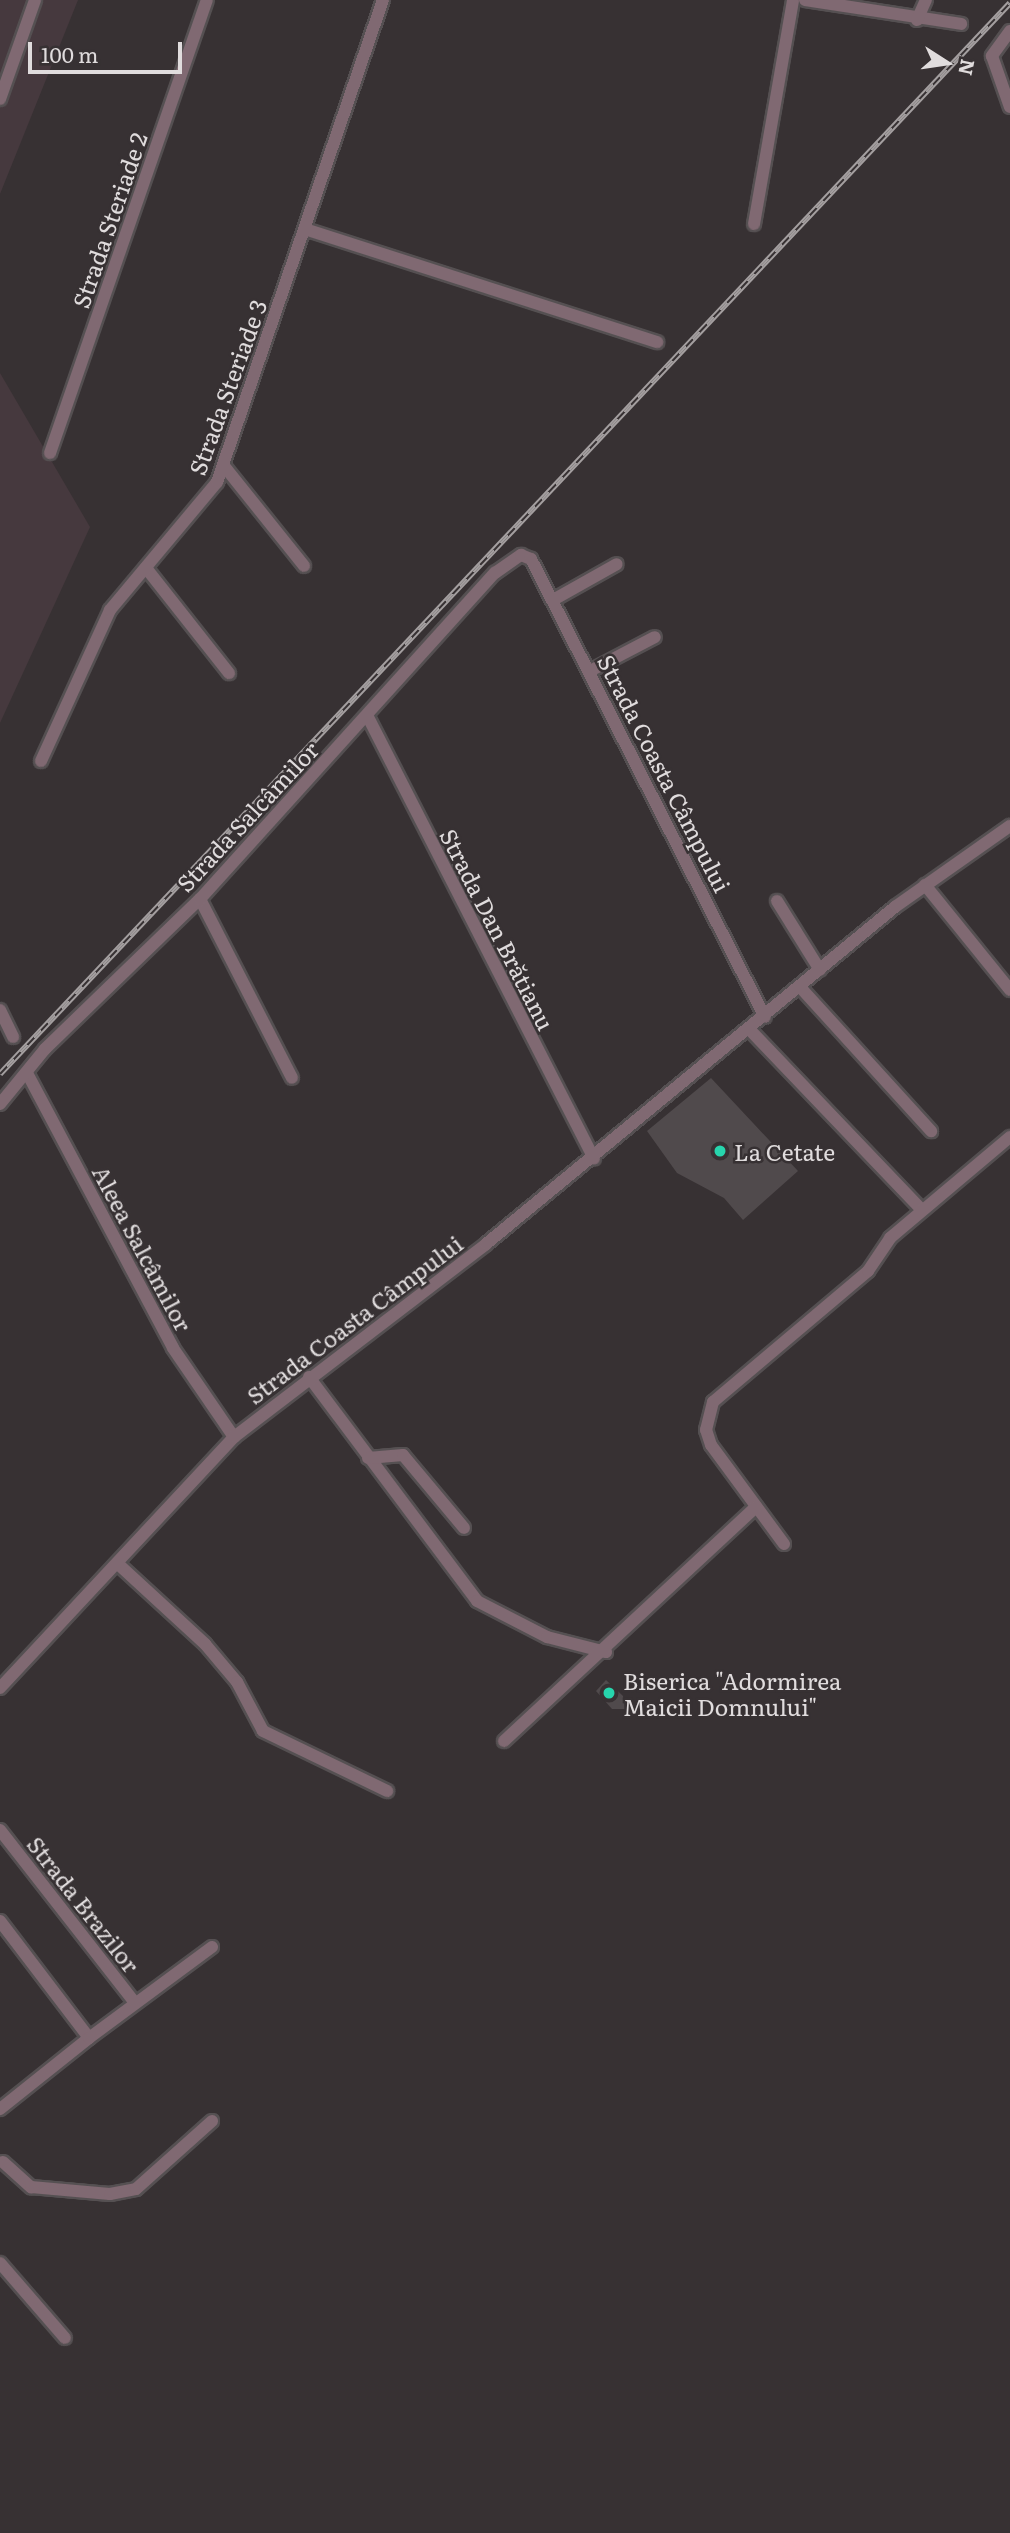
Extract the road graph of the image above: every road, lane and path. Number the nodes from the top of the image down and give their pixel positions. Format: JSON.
{"nodes":[{"id":1,"x":35,"y":0,"type":"edge"},
{"id":2,"x":207,"y":0,"type":"edge"},
{"id":3,"x":383,"y":0,"type":"edge"},
{"id":4,"x":793,"y":0,"type":"edge"},
{"id":5,"x":805,"y":0,"type":"edge"},
{"id":6,"x":926,"y":0,"type":"edge"},
{"id":7,"x":917,"y":20,"type":"junction"},
{"id":8,"x":961,"y":24,"type":"dead end"},
{"id":9,"x":1009,"y":30,"type":"edge"},
{"id":10,"x":0,"y":99,"type":"edge"},
{"id":11,"x":1010,"y":107,"type":"edge"},
{"id":12,"x":754,"y":224,"type":"dead end"},
{"id":13,"x":305,"y":229,"type":"junction"},
{"id":14,"x":657,"y":342,"type":"dead end"},
{"id":15,"x":50,"y":453,"type":"dead end"},
{"id":16,"x":224,"y":466,"type":"junction"},
{"id":17,"x":521,"y":555,"type":"joint"},
{"id":18,"x":617,"y":564,"type":"dead end"},
{"id":19,"x":304,"y":566,"type":"dead end"},
{"id":20,"x":146,"y":568,"type":"junction"},
{"id":21,"x":553,"y":600,"type":"junction"},
{"id":22,"x":655,"y":637,"type":"dead end"},
{"id":23,"x":590,"y":671,"type":"junction"},
{"id":24,"x":229,"y":673,"type":"dead end"},
{"id":25,"x":368,"y":717,"type":"junction"},
{"id":26,"x":41,"y":761,"type":"dead end"},
{"id":27,"x":1010,"y":826,"type":"edge"},
{"id":28,"x":925,"y":886,"type":"junction"},
{"id":29,"x":200,"y":899,"type":"junction"},
{"id":30,"x":777,"y":901,"type":"dead end"},
{"id":31,"x":820,"y":970,"type":"junction"},
{"id":32,"x":800,"y":987,"type":"junction"},
{"id":33,"x":1010,"y":990,"type":"edge"},
{"id":34,"x":0,"y":1010,"type":"edge"},
{"id":35,"x":765,"y":1017,"type":"junction"},
{"id":36,"x":750,"y":1030,"type":"junction"},
{"id":37,"x":13,"y":1037,"type":"dead end"},
{"id":38,"x":27,"y":1073,"type":"junction"},
{"id":39,"x":292,"y":1077,"type":"dead end"},
{"id":40,"x":0,"y":1104,"type":"edge"},
{"id":41,"x":931,"y":1130,"type":"dead end"},
{"id":42,"x":1010,"y":1137,"type":"edge"},
{"id":43,"x":594,"y":1158,"type":"junction"},
{"id":44,"x":921,"y":1209,"type":"junction"},
{"id":45,"x":309,"y":1377,"type":"junction"},
{"id":46,"x":234,"y":1437,"type":"junction"},
{"id":47,"x":368,"y":1458,"type":"junction"},
{"id":48,"x":756,"y":1507,"type":"junction"},
{"id":49,"x":464,"y":1528,"type":"dead end"},
{"id":50,"x":784,"y":1544,"type":"dead end"},
{"id":51,"x":117,"y":1563,"type":"junction"},
{"id":52,"x":606,"y":1652,"type":"junction"},
{"id":53,"x":0,"y":1688,"type":"edge"},
{"id":54,"x":504,"y":1741,"type":"dead end"},
{"id":55,"x":387,"y":1791,"type":"dead end"},
{"id":56,"x":0,"y":1830,"type":"edge"},
{"id":57,"x":0,"y":1921,"type":"edge"},
{"id":58,"x":212,"y":1947,"type":"dead end"},
{"id":59,"x":135,"y":2003,"type":"junction"},
{"id":60,"x":89,"y":2038,"type":"junction"},
{"id":61,"x":0,"y":2109,"type":"edge"},
{"id":62,"x":212,"y":2121,"type":"dead end"},
{"id":63,"x":1,"y":2159,"type":"edge"},
{"id":64,"x":0,"y":2263,"type":"edge"},
{"id":65,"x":65,"y":2338,"type":"dead end"}],
"edges":[{"from":1,"to":10,"type":"street"},
{"from":2,"to":15,"type":"street","name":"Strada Steriade 2"},
{"from":3,"to":13,"type":"street","name":"Strada Steriade 3"},
{"from":4,"to":12,"type":"street"},
{"from":5,"to":7,"type":"street"},
{"from":6,"to":7,"type":"street"},
{"from":7,"to":8,"type":"street"},
{"from":9,"to":11,"type":"street"},
{"from":13,"to":14,"type":"street"},
{"from":13,"to":16,"type":"street","name":"Strada Steriade 3"},
{"from":16,"to":19,"type":"street"},
{"from":16,"to":20,"type":"street","name":"Strada Steriade 3"},
{"from":17,"to":21,"type":"street","name":"Strada Coasta Câmpului"},
{"from":17,"to":25,"type":"street","name":"Strada Salcâmilor"},
{"from":18,"to":21,"type":"street"},
{"from":20,"to":24,"type":"street"},
{"from":20,"to":26,"type":"street","name":"Strada Steriade 3"},
{"from":21,"to":23,"type":"street","name":"Strada Coasta Câmpului"},
{"from":22,"to":23,"type":"street"},
{"from":23,"to":35,"type":"street","name":"Strada Coasta Câmpului"},
{"from":25,"to":29,"type":"street","name":"Strada Salcâmilor"},
{"from":25,"to":43,"type":"street","name":"Strada Dan Brătianu"},
{"from":27,"to":28,"type":"street","name":"Strada Coasta Câmpului"},
{"from":28,"to":31,"type":"street","name":"Strada Coasta Câmpului"},
{"from":28,"to":33,"type":"street"},
{"from":29,"to":38,"type":"street","name":"Strada Salcâmilor"},
{"from":29,"to":39,"type":"street"},
{"from":30,"to":31,"type":"street"},
{"from":31,"to":32,"type":"street","name":"Strada Coasta Câmpului"},
{"from":32,"to":35,"type":"street","name":"Strada Coasta Câmpului"},
{"from":32,"to":41,"type":"street"},
{"from":34,"to":37,"type":"street"},
{"from":35,"to":36,"type":"street","name":"Strada Coasta Câmpului"},
{"from":36,"to":43,"type":"street","name":"Strada Coasta Câmpului"},
{"from":36,"to":44,"type":"street"},
{"from":38,"to":40,"type":"street","name":"Strada Salcâmilor"},
{"from":38,"to":46,"type":"street","name":"Aleea Salcâmilor"},
{"from":42,"to":44,"type":"street"},
{"from":43,"to":45,"type":"street","name":"Strada Coasta Câmpului"},
{"from":44,"to":48,"type":"street"},
{"from":45,"to":46,"type":"street","name":"Strada Coasta Câmpului"},
{"from":45,"to":47,"type":"street"},
{"from":46,"to":51,"type":"street","name":"Strada Coasta Câmpului"},
{"from":47,"to":49,"type":"street"},
{"from":47,"to":52,"type":"street"},
{"from":48,"to":50,"type":"street"},
{"from":48,"to":52,"type":"street"},
{"from":51,"to":53,"type":"street","name":"Strada Coasta Câmpului"},
{"from":51,"to":55,"type":"street"},
{"from":52,"to":54,"type":"street"},
{"from":56,"to":59,"type":"street","name":"Strada Brazilor"},
{"from":57,"to":60,"type":"street"},
{"from":58,"to":59,"type":"street"},
{"from":59,"to":60,"type":"street"},
{"from":60,"to":61,"type":"street"},
{"from":62,"to":63,"type":"street"},
{"from":64,"to":65,"type":"street"}]}
